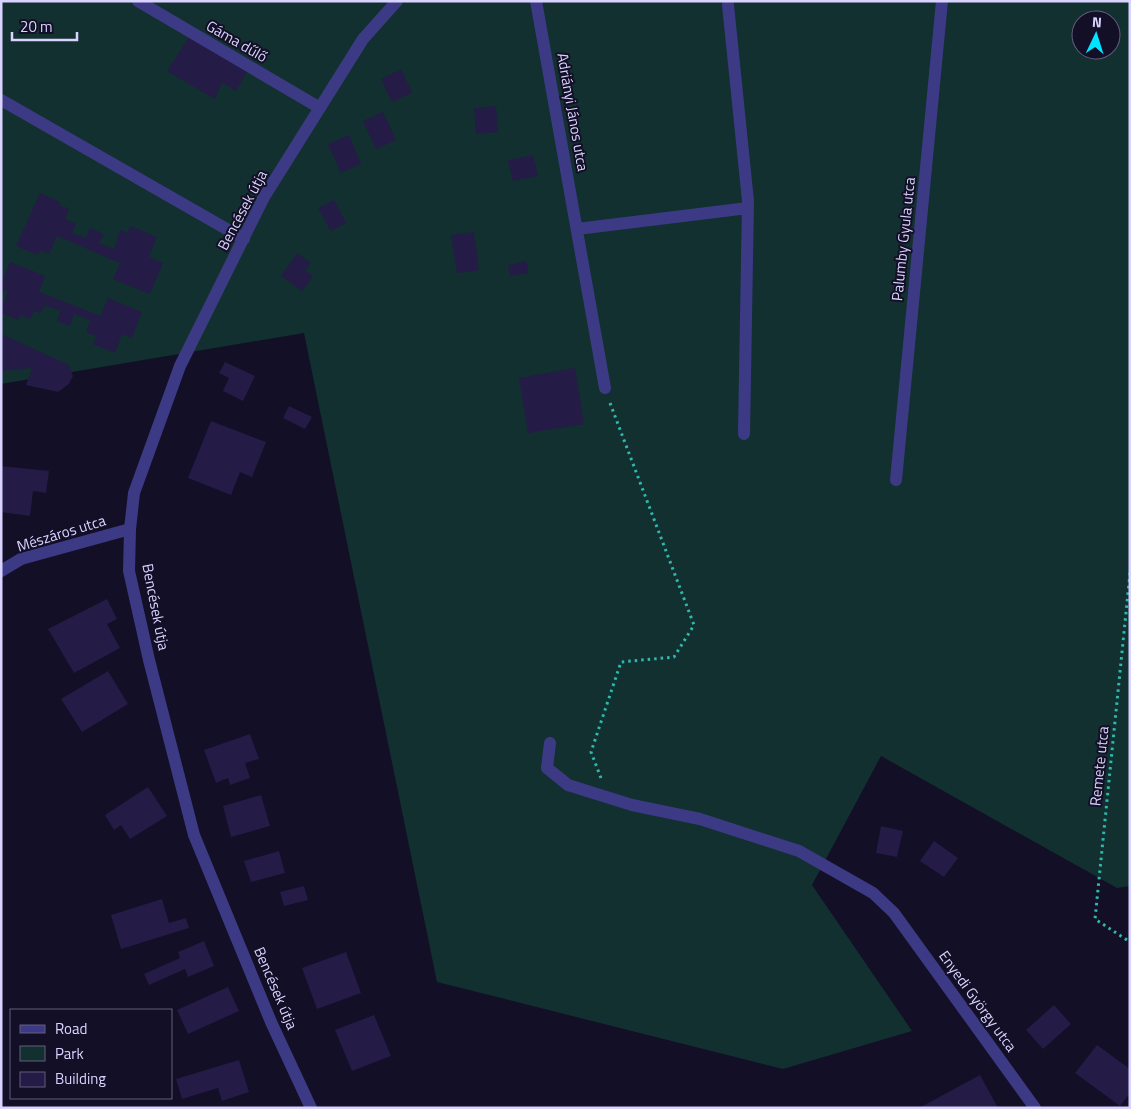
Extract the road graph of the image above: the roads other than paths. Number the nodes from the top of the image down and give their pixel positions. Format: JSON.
{"nodes":[{"id":1,"x":138,"y":1,"type":"edge"},
{"id":2,"x":397,"y":1,"type":"edge"},
{"id":3,"x":536,"y":1,"type":"edge"},
{"id":4,"x":942,"y":1,"type":"edge"},
{"id":5,"x":728,"y":5,"type":"dead end"},
{"id":6,"x":1,"y":100,"type":"edge"},
{"id":7,"x":320,"y":108,"type":"junction"},
{"id":8,"x":748,"y":208,"type":"junction"},
{"id":9,"x":577,"y":229,"type":"junction"},
{"id":10,"x":244,"y":239,"type":"junction"},
{"id":11,"x":605,"y":388,"type":"road end"},
{"id":12,"x":744,"y":434,"type":"dead end"},
{"id":13,"x":896,"y":480,"type":"dead end"},
{"id":14,"x":130,"y":529,"type":"junction"},
{"id":15,"x":1,"y":571,"type":"edge"},
{"id":16,"x":550,"y":743,"type":"dead end"},
{"id":17,"x":311,"y":1108,"type":"edge"},
{"id":18,"x":1035,"y":1108,"type":"edge"}],
"edges":[{"from":1,"to":7,"type":"street","name":"Gáma dűlő"},
{"from":2,"to":7,"type":"street","name":"Bencések útja"},
{"from":3,"to":9,"type":"street","name":"Adriányi János utca"},
{"from":4,"to":13,"type":"street","name":"Palumby Gyula utca"},
{"from":5,"to":8,"type":"street"},
{"from":6,"to":10,"type":"street"},
{"from":7,"to":10,"type":"street","name":"Bencések útja"},
{"from":8,"to":9,"type":"street"},
{"from":8,"to":12,"type":"street"},
{"from":9,"to":11,"type":"street","name":"Adriányi János utca"},
{"from":10,"to":14,"type":"street","name":"Bencések útja"},
{"from":14,"to":15,"type":"street","name":"Mészáros utca"},
{"from":14,"to":17,"type":"street","name":"Bencések útja"},
{"from":16,"to":18,"type":"street","name":"Enyedi György utca"}]}
